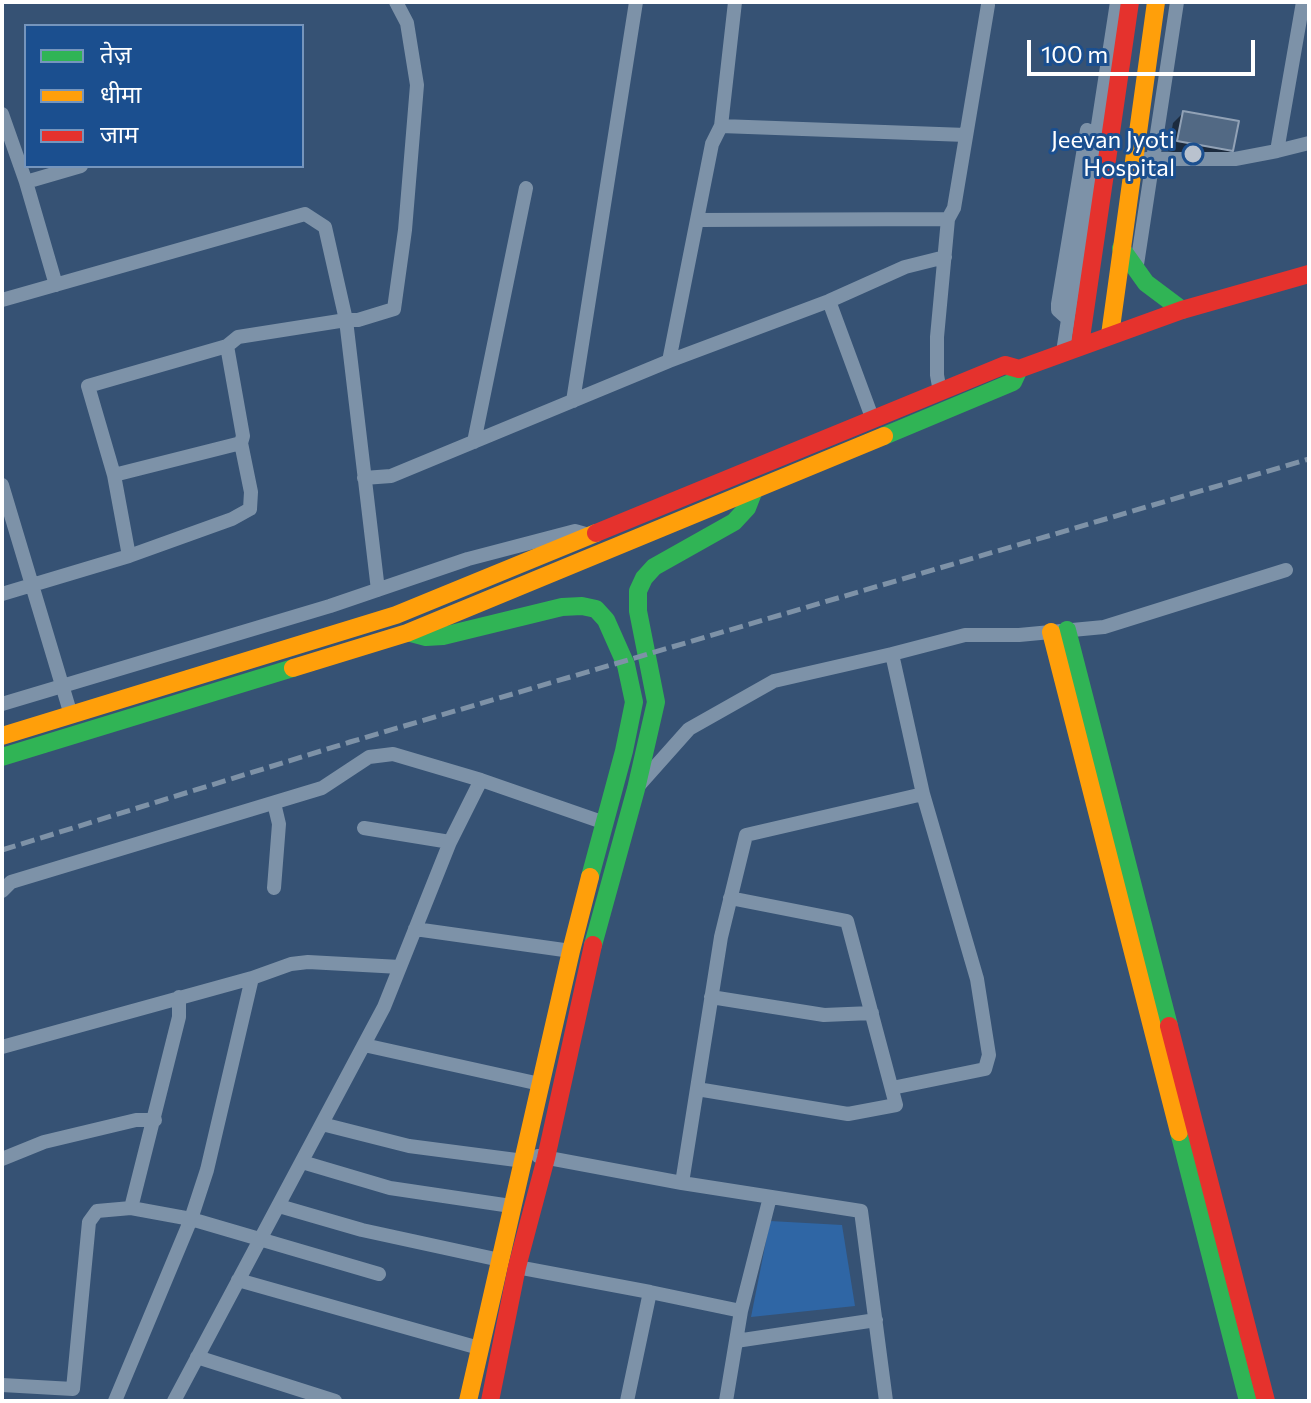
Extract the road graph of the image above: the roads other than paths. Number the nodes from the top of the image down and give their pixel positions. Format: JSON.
{"nodes":[{"id":1,"x":396,"y":2,"type":"edge"},
{"id":2,"x":636,"y":2,"type":"edge"},
{"id":3,"x":735,"y":2,"type":"edge"},
{"id":4,"x":1108,"y":2,"type":"edge"},
{"id":5,"x":1117,"y":2,"type":"edge"},
{"id":6,"x":1130,"y":2,"type":"edge"},
{"id":7,"x":1156,"y":2,"type":"edge"},
{"id":8,"x":1177,"y":2,"type":"edge"},
{"id":9,"x":1303,"y":2,"type":"edge"},
{"id":10,"x":988,"y":5,"type":"dead end"},
{"id":11,"x":2,"y":114,"type":"edge"},
{"id":12,"x":721,"y":126,"type":"junction"},
{"id":13,"x":966,"y":135,"type":"junction"},
{"id":14,"x":1309,"y":143,"type":"edge"},
{"id":15,"x":1277,"y":151,"type":"junction"},
{"id":16,"x":1133,"y":158,"type":"junction"},
{"id":17,"x":1153,"y":159,"type":"junction"},
{"id":18,"x":74,"y":168,"type":"edge"},
{"id":19,"x":26,"y":182,"type":"junction"},
{"id":20,"x":526,"y":188,"type":"dead end"},
{"id":21,"x":948,"y":219,"type":"junction"},
{"id":22,"x":699,"y":220,"type":"junction"},
{"id":23,"x":1121,"y":248,"type":"junction"},
{"id":24,"x":945,"y":257,"type":"junction"},
{"id":25,"x":1136,"y":271,"type":"junction"},
{"id":26,"x":1309,"y":274,"type":"edge"},
{"id":27,"x":56,"y":285,"type":"junction"},
{"id":28,"x":2,"y":300,"type":"edge"},
{"id":29,"x":829,"y":301,"type":"junction"},
{"id":30,"x":1182,"y":310,"type":"junction"},
{"id":31,"x":1068,"y":319,"type":"junction"},
{"id":32,"x":346,"y":320,"type":"junction"},
{"id":33,"x":1110,"y":335,"type":"junction"},
{"id":34,"x":227,"y":346,"type":"junction"},
{"id":35,"x":1072,"y":349,"type":"junction"},
{"id":36,"x":669,"y":361,"type":"junction"},
{"id":37,"x":1019,"y":369,"type":"junction"},
{"id":38,"x":940,"y":392,"type":"junction"},
{"id":39,"x":573,"y":401,"type":"junction"},
{"id":40,"x":873,"y":420,"type":"junction"},
{"id":41,"x":474,"y":442,"type":"junction"},
{"id":42,"x":241,"y":443,"type":"junction"},
{"id":43,"x":114,"y":475,"type":"junction"},
{"id":44,"x":364,"y":478,"type":"junction"},
{"id":45,"x":2,"y":485,"type":"edge"},
{"id":46,"x":754,"y":490,"type":"junction"},
{"id":47,"x":594,"y":536,"type":"junction"},
{"id":48,"x":129,"y":556,"type":"junction"},
{"id":49,"x":1286,"y":570,"type":"dead end"},
{"id":50,"x":32,"y":585,"type":"junction"},
{"id":51,"x":378,"y":590,"type":"junction"},
{"id":52,"x":2,"y":594,"type":"edge"},
{"id":53,"x":1059,"y":631,"type":"junction"},
{"id":54,"x":407,"y":633,"type":"junction"},
{"id":55,"x":892,"y":654,"type":"junction"},
{"id":56,"x":62,"y":686,"type":"junction"},
{"id":57,"x":2,"y":704,"type":"edge"},
{"id":58,"x":71,"y":715,"type":"junction"},
{"id":59,"x":2,"y":736,"type":"edge"},
{"id":60,"x":2,"y":757,"type":"edge"},
{"id":61,"x":481,"y":780,"type":"junction"},
{"id":62,"x":636,"y":789,"type":"junction"},
{"id":63,"x":923,"y":794,"type":"junction"},
{"id":64,"x":274,"y":803,"type":"junction"},
{"id":65,"x":605,"y":823,"type":"junction"},
{"id":66,"x":364,"y":828,"type":"dead end"},
{"id":67,"x":450,"y":842,"type":"junction"},
{"id":68,"x":274,"y":888,"type":"dead end"},
{"id":69,"x":2,"y":891,"type":"edge"},
{"id":70,"x":730,"y":898,"type":"junction"},
{"id":71,"x":415,"y":929,"type":"junction"},
{"id":72,"x":571,"y":951,"type":"junction"},
{"id":73,"x":400,"y":967,"type":"junction"},
{"id":74,"x":252,"y":978,"type":"junction"},
{"id":75,"x":179,"y":997,"type":"junction"},
{"id":76,"x":711,"y":997,"type":"junction"},
{"id":77,"x":872,"y":1013,"type":"junction"},
{"id":78,"x":364,"y":1045,"type":"junction"},
{"id":79,"x":2,"y":1047,"type":"edge"},
{"id":80,"x":540,"y":1084,"type":"junction"},
{"id":81,"x":892,"y":1088,"type":"junction"},
{"id":82,"x":697,"y":1089,"type":"junction"},
{"id":83,"x":155,"y":1120,"type":"junction"},
{"id":84,"x":322,"y":1124,"type":"junction"},
{"id":85,"x":525,"y":1158,"type":"junction"},
{"id":86,"x":546,"y":1158,"type":"junction"},
{"id":87,"x":2,"y":1159,"type":"edge"},
{"id":88,"x":302,"y":1162,"type":"junction"},
{"id":89,"x":682,"y":1183,"type":"junction"},
{"id":90,"x":770,"y":1197,"type":"junction"},
{"id":91,"x":279,"y":1206,"type":"junction"},
{"id":92,"x":511,"y":1206,"type":"junction"},
{"id":93,"x":131,"y":1208,"type":"junction"},
{"id":94,"x":191,"y":1219,"type":"junction"},
{"id":95,"x":260,"y":1240,"type":"junction"},
{"id":96,"x":508,"y":1263,"type":"junction"},
{"id":97,"x":379,"y":1274,"type":"dead end"},
{"id":98,"x":238,"y":1280,"type":"junction"},
{"id":99,"x":650,"y":1292,"type":"junction"},
{"id":100,"x":741,"y":1311,"type":"junction"},
{"id":101,"x":876,"y":1320,"type":"junction"},
{"id":102,"x":736,"y":1341,"type":"junction"},
{"id":103,"x":479,"y":1348,"type":"junction"},
{"id":104,"x":197,"y":1357,"type":"junction"},
{"id":105,"x":2,"y":1385,"type":"edge"},
{"id":106,"x":115,"y":1401,"type":"edge"},
{"id":107,"x":174,"y":1401,"type":"edge"},
{"id":108,"x":335,"y":1401,"type":"edge"},
{"id":109,"x":468,"y":1401,"type":"edge"},
{"id":110,"x":490,"y":1401,"type":"edge"},
{"id":111,"x":627,"y":1401,"type":"edge"},
{"id":112,"x":726,"y":1401,"type":"edge"},
{"id":113,"x":886,"y":1401,"type":"edge"},
{"id":114,"x":1248,"y":1401,"type":"edge"},
{"id":115,"x":1266,"y":1401,"type":"edge"}],
"edges":[{"from":1,"to":32,"type":"street"},
{"from":2,"to":39,"type":"street"},
{"from":3,"to":12,"type":"street"},
{"from":4,"to":31,"type":"street"},
{"from":5,"to":31,"type":"street"},
{"from":6,"to":35,"type":"street"},
{"from":7,"to":16,"type":"street"},
{"from":8,"to":17,"type":"street"},
{"from":9,"to":15,"type":"street"},
{"from":10,"to":13,"type":"street"},
{"from":11,"to":19,"type":"street"},
{"from":12,"to":13,"type":"street"},
{"from":12,"to":22,"type":"street"},
{"from":13,"to":21,"type":"street"},
{"from":14,"to":15,"type":"street"},
{"from":15,"to":17,"type":"street"},
{"from":16,"to":17,"type":"street"},
{"from":16,"to":23,"type":"street"},
{"from":17,"to":25,"type":"street"},
{"from":18,"to":19,"type":"street"},
{"from":19,"to":27,"type":"street"},
{"from":20,"to":41,"type":"street"},
{"from":21,"to":22,"type":"street"},
{"from":21,"to":24,"type":"street"},
{"from":22,"to":36,"type":"street"},
{"from":23,"to":25,"type":"street"},
{"from":23,"to":33,"type":"street"},
{"from":24,"to":29,"type":"street"},
{"from":24,"to":38,"type":"street"},
{"from":25,"to":30,"type":"street"},
{"from":26,"to":30,"type":"street"},
{"from":27,"to":28,"type":"street"},
{"from":27,"to":32,"type":"street"},
{"from":29,"to":36,"type":"street"},
{"from":29,"to":40,"type":"street"},
{"from":30,"to":33,"type":"street"},
{"from":31,"to":35,"type":"street"},
{"from":32,"to":34,"type":"street"},
{"from":32,"to":44,"type":"street"},
{"from":33,"to":35,"type":"street"},
{"from":34,"to":42,"type":"street"},
{"from":34,"to":43,"type":"street"},
{"from":35,"to":37,"type":"street"},
{"from":36,"to":39,"type":"street"},
{"from":37,"to":38,"type":"street"},
{"from":37,"to":46,"type":"street"},
{"from":38,"to":40,"type":"street"},
{"from":39,"to":41,"type":"street"},
{"from":40,"to":47,"type":"street"},
{"from":41,"to":44,"type":"street"},
{"from":42,"to":43,"type":"street"},
{"from":42,"to":48,"type":"street"},
{"from":43,"to":48,"type":"street"},
{"from":44,"to":51,"type":"street"},
{"from":45,"to":50,"type":"street"},
{"from":46,"to":54,"type":"street"},
{"from":46,"to":62,"type":"street"},
{"from":47,"to":51,"type":"street"},
{"from":47,"to":58,"type":"street"},
{"from":48,"to":50,"type":"street"},
{"from":49,"to":53,"type":"street"},
{"from":50,"to":52,"type":"street"},
{"from":50,"to":56,"type":"street"},
{"from":51,"to":56,"type":"street"},
{"from":53,"to":55,"type":"street"},
{"from":53,"to":114,"type":"street"},
{"from":53,"to":115,"type":"street"},
{"from":54,"to":60,"type":"street"},
{"from":54,"to":65,"type":"street"},
{"from":55,"to":62,"type":"street"},
{"from":55,"to":63,"type":"street"},
{"from":56,"to":57,"type":"street"},
{"from":56,"to":58,"type":"street"},
{"from":58,"to":59,"type":"street"},
{"from":61,"to":64,"type":"street"},
{"from":61,"to":65,"type":"street"},
{"from":61,"to":67,"type":"street"},
{"from":62,"to":86,"type":"street"},
{"from":63,"to":70,"type":"street"},
{"from":63,"to":81,"type":"street"},
{"from":64,"to":68,"type":"street"},
{"from":64,"to":69,"type":"street"},
{"from":65,"to":72,"type":"street"},
{"from":66,"to":67,"type":"street"},
{"from":67,"to":71,"type":"street"},
{"from":70,"to":76,"type":"street"},
{"from":70,"to":77,"type":"street"},
{"from":71,"to":72,"type":"street"},
{"from":71,"to":73,"type":"street"},
{"from":72,"to":80,"type":"street"},
{"from":73,"to":74,"type":"street"},
{"from":73,"to":78,"type":"street"},
{"from":74,"to":75,"type":"street"},
{"from":74,"to":94,"type":"street"},
{"from":75,"to":79,"type":"street"},
{"from":75,"to":83,"type":"street"},
{"from":76,"to":77,"type":"street"},
{"from":76,"to":82,"type":"street"},
{"from":77,"to":81,"type":"street"},
{"from":78,"to":80,"type":"street"},
{"from":78,"to":84,"type":"street"},
{"from":80,"to":85,"type":"street"},
{"from":81,"to":82,"type":"street"},
{"from":82,"to":89,"type":"street"},
{"from":83,"to":87,"type":"street"},
{"from":83,"to":93,"type":"street"},
{"from":84,"to":85,"type":"street"},
{"from":84,"to":88,"type":"street"},
{"from":85,"to":86,"type":"street"},
{"from":85,"to":92,"type":"street"},
{"from":86,"to":89,"type":"street"},
{"from":86,"to":96,"type":"street"},
{"from":88,"to":91,"type":"street"},
{"from":88,"to":92,"type":"street"},
{"from":89,"to":90,"type":"street"},
{"from":90,"to":100,"type":"street"},
{"from":90,"to":101,"type":"street"},
{"from":91,"to":95,"type":"street"},
{"from":91,"to":96,"type":"street"},
{"from":92,"to":96,"type":"street"},
{"from":93,"to":94,"type":"street"},
{"from":93,"to":105,"type":"street"},
{"from":94,"to":95,"type":"street"},
{"from":94,"to":106,"type":"street"},
{"from":95,"to":97,"type":"street"},
{"from":95,"to":98,"type":"street"},
{"from":96,"to":99,"type":"street"},
{"from":96,"to":103,"type":"street"},
{"from":96,"to":110,"type":"street"},
{"from":98,"to":103,"type":"street"},
{"from":98,"to":104,"type":"street"},
{"from":99,"to":100,"type":"street"},
{"from":99,"to":111,"type":"street"},
{"from":100,"to":102,"type":"street"},
{"from":101,"to":102,"type":"street"},
{"from":101,"to":113,"type":"street"},
{"from":102,"to":112,"type":"street"},
{"from":103,"to":109,"type":"street"},
{"from":104,"to":107,"type":"street"},
{"from":104,"to":108,"type":"street"}]}
